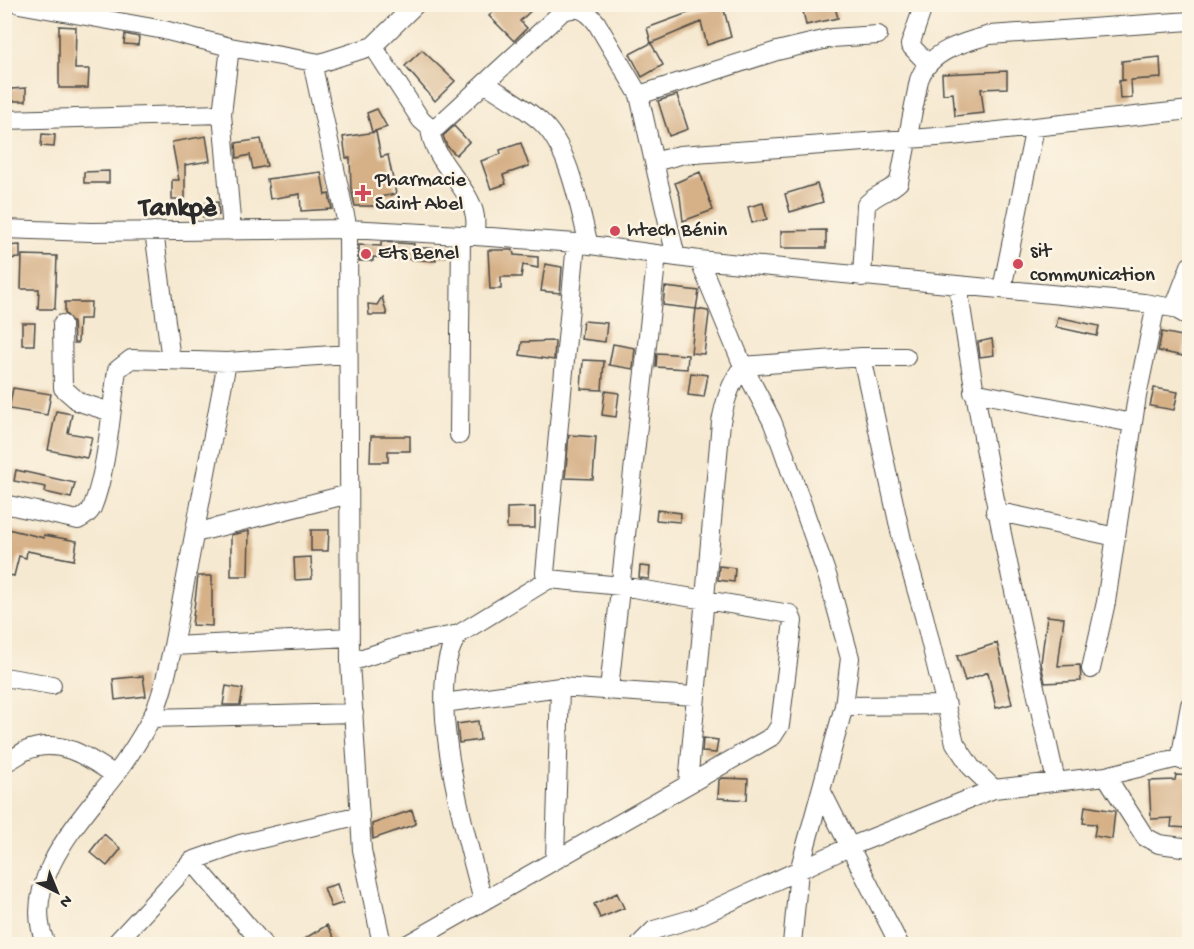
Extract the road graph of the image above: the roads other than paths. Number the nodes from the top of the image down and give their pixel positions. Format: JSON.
{"nodes":[{"id":1,"x":19,"y":4,"type":"edge"},
{"id":2,"x":416,"y":4,"type":"edge"},
{"id":3,"x":924,"y":4,"type":"edge"},
{"id":4,"x":1190,"y":21,"type":"edge"},
{"id":5,"x":878,"y":35,"type":"dead end"},
{"id":6,"x":373,"y":46,"type":"junction"},
{"id":7,"x":230,"y":47,"type":"junction"},
{"id":8,"x":312,"y":62,"type":"junction"},
{"id":9,"x":928,"y":64,"type":"junction"},
{"id":10,"x":486,"y":84,"type":"junction"},
{"id":11,"x":639,"y":95,"type":"junction"},
{"id":12,"x":1190,"y":110,"type":"edge"},
{"id":13,"x":222,"y":114,"type":"junction"},
{"id":14,"x":4,"y":120,"type":"edge"},
{"id":15,"x":1035,"y":127,"type":"junction"},
{"id":16,"x":430,"y":128,"type":"junction"},
{"id":17,"x":909,"y":139,"type":"junction"},
{"id":18,"x":654,"y":162,"type":"junction"},
{"id":19,"x":348,"y":229,"type":"junction"},
{"id":20,"x":4,"y":230,"type":"edge"},
{"id":21,"x":153,"y":231,"type":"junction"},
{"id":22,"x":232,"y":231,"type":"junction"},
{"id":23,"x":90,"y":232,"type":"junction"},
{"id":24,"x":468,"y":236,"type":"junction"},
{"id":25,"x":4,"y":241,"type":"edge"},
{"id":26,"x":582,"y":244,"type":"junction"},
{"id":27,"x":657,"y":254,"type":"junction"},
{"id":28,"x":676,"y":257,"type":"junction"},
{"id":29,"x":699,"y":260,"type":"junction"},
{"id":30,"x":1190,"y":266,"type":"edge"},
{"id":31,"x":862,"y":277,"type":"junction"},
{"id":32,"x":958,"y":286,"type":"junction"},
{"id":33,"x":1002,"y":290,"type":"junction"},
{"id":34,"x":1174,"y":310,"type":"edge"},
{"id":35,"x":62,"y":324,"type":"dead end"},
{"id":36,"x":348,"y":354,"type":"junction"},
{"id":37,"x":862,"y":357,"type":"junction"},
{"id":38,"x":906,"y":357,"type":"dead end"},
{"id":39,"x":171,"y":360,"type":"junction"},
{"id":40,"x":227,"y":362,"type":"junction"},
{"id":41,"x":743,"y":366,"type":"junction"},
{"id":42,"x":973,"y":392,"type":"junction"},
{"id":43,"x":111,"y":412,"type":"junction"},
{"id":44,"x":1132,"y":423,"type":"junction"},
{"id":45,"x":459,"y":435,"type":"dead end"},
{"id":46,"x":349,"y":494,"type":"junction"},
{"id":47,"x":4,"y":504,"type":"edge"},
{"id":48,"x":995,"y":511,"type":"junction"},
{"id":49,"x":195,"y":533,"type":"junction"},
{"id":50,"x":1116,"y":537,"type":"junction"},
{"id":51,"x":549,"y":579,"type":"junction"},
{"id":52,"x":621,"y":586,"type":"junction"},
{"id":53,"x":703,"y":600,"type":"junction"},
{"id":54,"x":459,"y":634,"type":"junction"},
{"id":55,"x":350,"y":637,"type":"junction"},
{"id":56,"x":173,"y":646,"type":"junction"},
{"id":57,"x":350,"y":662,"type":"junction"},
{"id":58,"x":1091,"y":669,"type":"dead end"},
{"id":59,"x":4,"y":677,"type":"edge"},
{"id":60,"x":52,"y":685,"type":"dead end"},
{"id":61,"x":560,"y":687,"type":"junction"},
{"id":62,"x":609,"y":688,"type":"junction"},
{"id":63,"x":694,"y":696,"type":"junction"},
{"id":64,"x":444,"y":703,"type":"junction"},
{"id":65,"x":947,"y":705,"type":"junction"},
{"id":66,"x":1190,"y":705,"type":"edge"},
{"id":67,"x":844,"y":706,"type":"junction"},
{"id":68,"x":354,"y":713,"type":"junction"},
{"id":69,"x":151,"y":718,"type":"junction"},
{"id":70,"x":1185,"y":757,"type":"edge"},
{"id":71,"x":5,"y":764,"type":"edge"},
{"id":72,"x":115,"y":775,"type":"junction"},
{"id":73,"x":1106,"y":776,"type":"junction"},
{"id":74,"x":1056,"y":782,"type":"junction"},
{"id":75,"x":688,"y":784,"type":"junction"},
{"id":76,"x":994,"y":789,"type":"junction"},
{"id":77,"x":822,"y":792,"type":"junction"},
{"id":78,"x":360,"y":815,"type":"junction"},
{"id":79,"x":849,"y":847,"type":"junction"},
{"id":80,"x":1190,"y":848,"type":"edge"},
{"id":81,"x":555,"y":859,"type":"junction"},
{"id":82,"x":192,"y":861,"type":"junction"},
{"id":83,"x":799,"y":871,"type":"junction"},
{"id":84,"x":483,"y":901,"type":"junction"},
{"id":85,"x":46,"y":944,"type":"edge"},
{"id":86,"x":115,"y":945,"type":"edge"},
{"id":87,"x":262,"y":945,"type":"edge"},
{"id":88,"x":382,"y":945,"type":"edge"},
{"id":89,"x":408,"y":945,"type":"edge"},
{"id":90,"x":640,"y":945,"type":"edge"},
{"id":91,"x":792,"y":945,"type":"edge"},
{"id":92,"x":899,"y":945,"type":"edge"}],
"edges":[{"from":1,"to":7,"type":"street"},
{"from":2,"to":6,"type":"street"},
{"from":3,"to":9,"type":"street"},
{"from":4,"to":9,"type":"street"},
{"from":5,"to":11,"type":"street"},
{"from":6,"to":8,"type":"street"},
{"from":6,"to":16,"type":"street"},
{"from":7,"to":8,"type":"street"},
{"from":7,"to":13,"type":"street"},
{"from":8,"to":19,"type":"street"},
{"from":9,"to":17,"type":"street"},
{"from":10,"to":11,"type":"street"},
{"from":10,"to":16,"type":"street"},
{"from":10,"to":26,"type":"street"},
{"from":11,"to":18,"type":"street"},
{"from":12,"to":15,"type":"street"},
{"from":13,"to":14,"type":"street"},
{"from":13,"to":22,"type":"street"},
{"from":15,"to":17,"type":"street"},
{"from":15,"to":33,"type":"street"},
{"from":16,"to":24,"type":"street"},
{"from":17,"to":18,"type":"street"},
{"from":17,"to":31,"type":"street"},
{"from":18,"to":28,"type":"street"},
{"from":19,"to":22,"type":"street"},
{"from":19,"to":24,"type":"street"},
{"from":19,"to":36,"type":"street"},
{"from":20,"to":23,"type":"street"},
{"from":21,"to":22,"type":"street"},
{"from":21,"to":23,"type":"street"},
{"from":21,"to":39,"type":"street"},
{"from":23,"to":25,"type":"street"},
{"from":24,"to":26,"type":"street"},
{"from":24,"to":45,"type":"street"},
{"from":26,"to":27,"type":"street"},
{"from":26,"to":51,"type":"street"},
{"from":27,"to":28,"type":"street"},
{"from":27,"to":52,"type":"street"},
{"from":28,"to":29,"type":"street"},
{"from":29,"to":31,"type":"street"},
{"from":29,"to":41,"type":"street"},
{"from":30,"to":34,"type":"street"},
{"from":31,"to":32,"type":"street"},
{"from":32,"to":33,"type":"street"},
{"from":32,"to":42,"type":"street"},
{"from":33,"to":34,"type":"street"},
{"from":34,"to":44,"type":"street"},
{"from":35,"to":43,"type":"street"},
{"from":36,"to":40,"type":"street"},
{"from":36,"to":46,"type":"street"},
{"from":37,"to":38,"type":"street"},
{"from":37,"to":41,"type":"street"},
{"from":37,"to":65,"type":"street"},
{"from":39,"to":40,"type":"street"},
{"from":39,"to":43,"type":"street"},
{"from":40,"to":49,"type":"street"},
{"from":41,"to":53,"type":"street"},
{"from":41,"to":67,"type":"street"},
{"from":42,"to":44,"type":"street"},
{"from":42,"to":48,"type":"street"},
{"from":43,"to":47,"type":"street"},
{"from":44,"to":50,"type":"street"},
{"from":46,"to":49,"type":"street"},
{"from":46,"to":55,"type":"street"},
{"from":48,"to":50,"type":"street"},
{"from":48,"to":74,"type":"street"},
{"from":49,"to":56,"type":"street"},
{"from":50,"to":58,"type":"street"},
{"from":51,"to":52,"type":"street"},
{"from":51,"to":54,"type":"street"},
{"from":52,"to":53,"type":"street"},
{"from":52,"to":62,"type":"street"},
{"from":53,"to":63,"type":"street"},
{"from":53,"to":75,"type":"street"},
{"from":54,"to":57,"type":"street"},
{"from":54,"to":64,"type":"street"},
{"from":55,"to":56,"type":"street"},
{"from":55,"to":57,"type":"street"},
{"from":56,"to":69,"type":"street"},
{"from":57,"to":68,"type":"street"},
{"from":59,"to":60,"type":"street"},
{"from":61,"to":62,"type":"street"},
{"from":61,"to":64,"type":"street"},
{"from":61,"to":81,"type":"street"},
{"from":62,"to":63,"type":"street"},
{"from":63,"to":75,"type":"street"},
{"from":64,"to":84,"type":"street"},
{"from":65,"to":67,"type":"street"},
{"from":65,"to":76,"type":"street"},
{"from":66,"to":70,"type":"street"},
{"from":67,"to":77,"type":"street"},
{"from":68,"to":69,"type":"street"},
{"from":68,"to":78,"type":"street"},
{"from":69,"to":72,"type":"street"},
{"from":70,"to":73,"type":"street"},
{"from":71,"to":72,"type":"street"},
{"from":72,"to":85,"type":"street"},
{"from":73,"to":74,"type":"street"},
{"from":73,"to":80,"type":"street"},
{"from":74,"to":76,"type":"street"},
{"from":75,"to":81,"type":"street"},
{"from":76,"to":79,"type":"street"},
{"from":77,"to":79,"type":"street"},
{"from":77,"to":83,"type":"street"},
{"from":78,"to":82,"type":"street"},
{"from":78,"to":88,"type":"street"},
{"from":79,"to":83,"type":"street"},
{"from":79,"to":92,"type":"street"},
{"from":81,"to":84,"type":"street"},
{"from":82,"to":86,"type":"street"},
{"from":82,"to":87,"type":"street"},
{"from":83,"to":90,"type":"street"},
{"from":83,"to":91,"type":"street"},
{"from":84,"to":89,"type":"street"}]}
